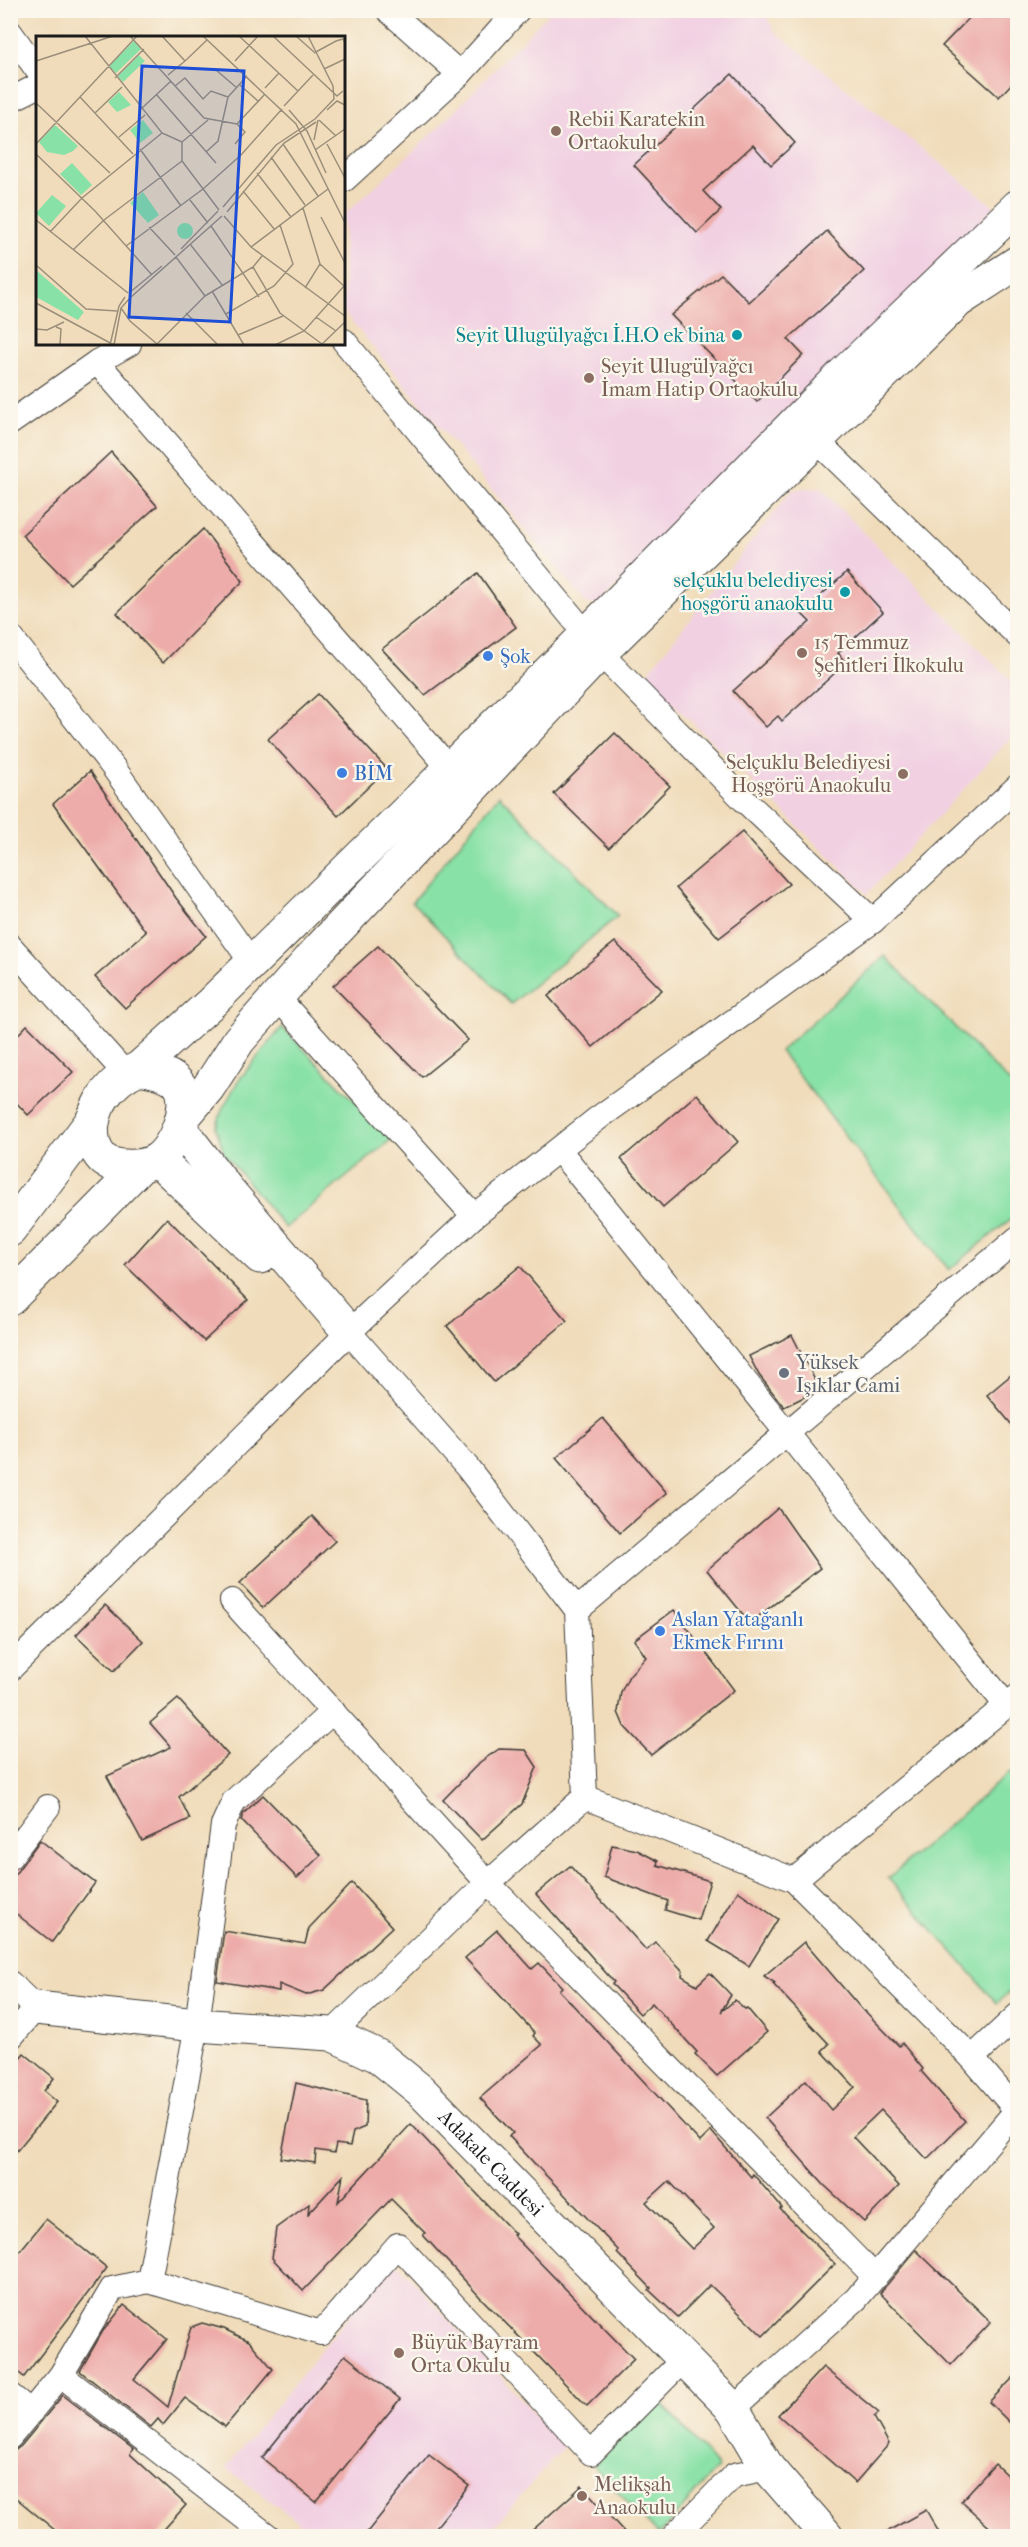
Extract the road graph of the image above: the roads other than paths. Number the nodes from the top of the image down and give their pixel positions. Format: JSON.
{"nodes":[{"id":1,"x":388,"y":10,"type":"edge"},
{"id":2,"x":518,"y":10,"type":"edge"},
{"id":3,"x":10,"y":32,"type":"edge"},
{"id":4,"x":36,"y":68,"type":"edge"},
{"id":5,"x":460,"y":74,"type":"junction"},
{"id":6,"x":36,"y":87,"type":"edge"},
{"id":7,"x":10,"y":100,"type":"edge"},
{"id":8,"x":345,"y":179,"type":"edge"},
{"id":9,"x":1017,"y":206,"type":"edge"},
{"id":10,"x":1017,"y":261,"type":"edge"},
{"id":11,"x":345,"y":342,"type":"edge"},
{"id":12,"x":127,"y":345,"type":"edge"},
{"id":13,"x":97,"y":362,"type":"junction"},
{"id":14,"x":10,"y":423,"type":"edge"},
{"id":15,"x":817,"y":441,"type":"junction"},
{"id":16,"x":10,"y":636,"type":"edge"},
{"id":17,"x":1017,"y":636,"type":"edge"},
{"id":18,"x":593,"y":643,"type":"junction"},
{"id":19,"x":450,"y":769,"type":"junction"},
{"id":20,"x":1017,"y":786,"type":"edge"},
{"id":21,"x":873,"y":921,"type":"junction"},
{"id":22,"x":10,"y":946,"type":"edge"},
{"id":23,"x":252,"y":963,"type":"junction"},
{"id":24,"x":277,"y":997,"type":"junction"},
{"id":25,"x":133,"y":1071,"type":"junction"},
{"id":26,"x":94,"y":1118,"type":"junction"},
{"id":27,"x":180,"y":1123,"type":"junction"},
{"id":28,"x":559,"y":1150,"type":"junction"},
{"id":29,"x":149,"y":1163,"type":"junction"},
{"id":30,"x":474,"y":1215,"type":"junction"},
{"id":31,"x":10,"y":1230,"type":"edge"},
{"id":32,"x":1017,"y":1238,"type":"edge"},
{"id":33,"x":10,"y":1299,"type":"edge"},
{"id":34,"x":349,"y":1332,"type":"junction"},
{"id":35,"x":787,"y":1433,"type":"junction"},
{"id":36,"x":232,"y":1601,"type":"dead end"},
{"id":37,"x":577,"y":1610,"type":"junction"},
{"id":38,"x":10,"y":1669,"type":"edge"},
{"id":39,"x":1012,"y":1701,"type":"edge"},
{"id":40,"x":333,"y":1711,"type":"junction"},
{"id":41,"x":585,"y":1797,"type":"junction"},
{"id":42,"x":48,"y":1807,"type":"dead end"},
{"id":43,"x":10,"y":1857,"type":"edge"},
{"id":44,"x":794,"y":1880,"type":"junction"},
{"id":45,"x":488,"y":1883,"type":"junction"},
{"id":46,"x":10,"y":1983,"type":"edge"},
{"id":47,"x":36,"y":2008,"type":"junction"},
{"id":48,"x":1017,"y":2015,"type":"edge"},
{"id":49,"x":197,"y":2025,"type":"junction"},
{"id":50,"x":331,"y":2034,"type":"junction"},
{"id":51,"x":10,"y":2038,"type":"edge"},
{"id":52,"x":972,"y":2058,"type":"junction"},
{"id":53,"x":1017,"y":2112,"type":"edge"},
{"id":54,"x":875,"y":2277,"type":"junction"},
{"id":55,"x":149,"y":2281,"type":"junction"},
{"id":56,"x":685,"y":2358,"type":"junction"},
{"id":57,"x":61,"y":2375,"type":"junction"},
{"id":58,"x":10,"y":2395,"type":"edge"},
{"id":59,"x":733,"y":2409,"type":"junction"},
{"id":60,"x":31,"y":2412,"type":"junction"},
{"id":61,"x":10,"y":2437,"type":"edge"},
{"id":62,"x":768,"y":2468,"type":"junction"},
{"id":63,"x":268,"y":2536,"type":"edge"},
{"id":64,"x":674,"y":2536,"type":"edge"},
{"id":65,"x":827,"y":2536,"type":"edge"}],
"edges":[{"from":1,"to":5,"type":"street"},
{"from":2,"to":5,"type":"street"},
{"from":3,"to":4,"type":"street"},
{"from":5,"to":8,"type":"street"},
{"from":6,"to":7,"type":"street"},
{"from":9,"to":18,"type":"street"},
{"from":10,"to":15,"type":"street"},
{"from":11,"to":18,"type":"street"},
{"from":12,"to":13,"type":"street"},
{"from":13,"to":14,"type":"street"},
{"from":13,"to":19,"type":"street"},
{"from":15,"to":17,"type":"street"},
{"from":15,"to":18,"type":"street"},
{"from":16,"to":23,"type":"street"},
{"from":18,"to":19,"type":"street"},
{"from":18,"to":21,"type":"street"},
{"from":18,"to":24,"type":"street"},
{"from":19,"to":23,"type":"street"},
{"from":20,"to":21,"type":"street"},
{"from":21,"to":28,"type":"street"},
{"from":22,"to":25,"type":"street"},
{"from":23,"to":25,"type":"street"},
{"from":24,"to":27,"type":"street"},
{"from":24,"to":30,"type":"street"},
{"from":25,"to":26,"type":"street"},
{"from":25,"to":27,"type":"street"},
{"from":26,"to":29,"type":"street"},
{"from":26,"to":31,"type":"street"},
{"from":27,"to":29,"type":"street"},
{"from":27,"to":34,"type":"street"},
{"from":28,"to":30,"type":"street"},
{"from":28,"to":35,"type":"street"},
{"from":29,"to":33,"type":"street"},
{"from":29,"to":34,"type":"street"},
{"from":30,"to":34,"type":"street"},
{"from":32,"to":35,"type":"street"},
{"from":34,"to":37,"type":"street"},
{"from":34,"to":38,"type":"street"},
{"from":35,"to":37,"type":"street"},
{"from":35,"to":39,"type":"street"},
{"from":36,"to":40,"type":"street"},
{"from":37,"to":41,"type":"street"},
{"from":39,"to":44,"type":"street"},
{"from":40,"to":45,"type":"street"},
{"from":40,"to":49,"type":"street"},
{"from":41,"to":44,"type":"street"},
{"from":41,"to":45,"type":"street"},
{"from":42,"to":43,"type":"street"},
{"from":44,"to":52,"type":"street"},
{"from":45,"to":50,"type":"street"},
{"from":45,"to":54,"type":"street"},
{"from":46,"to":47,"type":"street"},
{"from":47,"to":49,"type":"street","name":"Adakale Caddesi"},
{"from":47,"to":51,"type":"street"},
{"from":48,"to":52,"type":"street"},
{"from":49,"to":50,"type":"street","name":"Adakale Caddesi"},
{"from":49,"to":55,"type":"street"},
{"from":50,"to":56,"type":"street","name":"Adakale Caddesi"},
{"from":52,"to":53,"type":"street"},
{"from":53,"to":54,"type":"street"},
{"from":54,"to":59,"type":"street"},
{"from":55,"to":56,"type":"street"},
{"from":55,"to":57,"type":"street"},
{"from":56,"to":59,"type":"street","name":"Adakale Caddesi"},
{"from":57,"to":60,"type":"street"},
{"from":57,"to":63,"type":"street"},
{"from":58,"to":60,"type":"street"},
{"from":59,"to":62,"type":"street","name":"Adakale Caddesi"},
{"from":60,"to":61,"type":"street"},
{"from":62,"to":64,"type":"street"},
{"from":62,"to":65,"type":"street","name":"Adakale Caddesi"}]}
